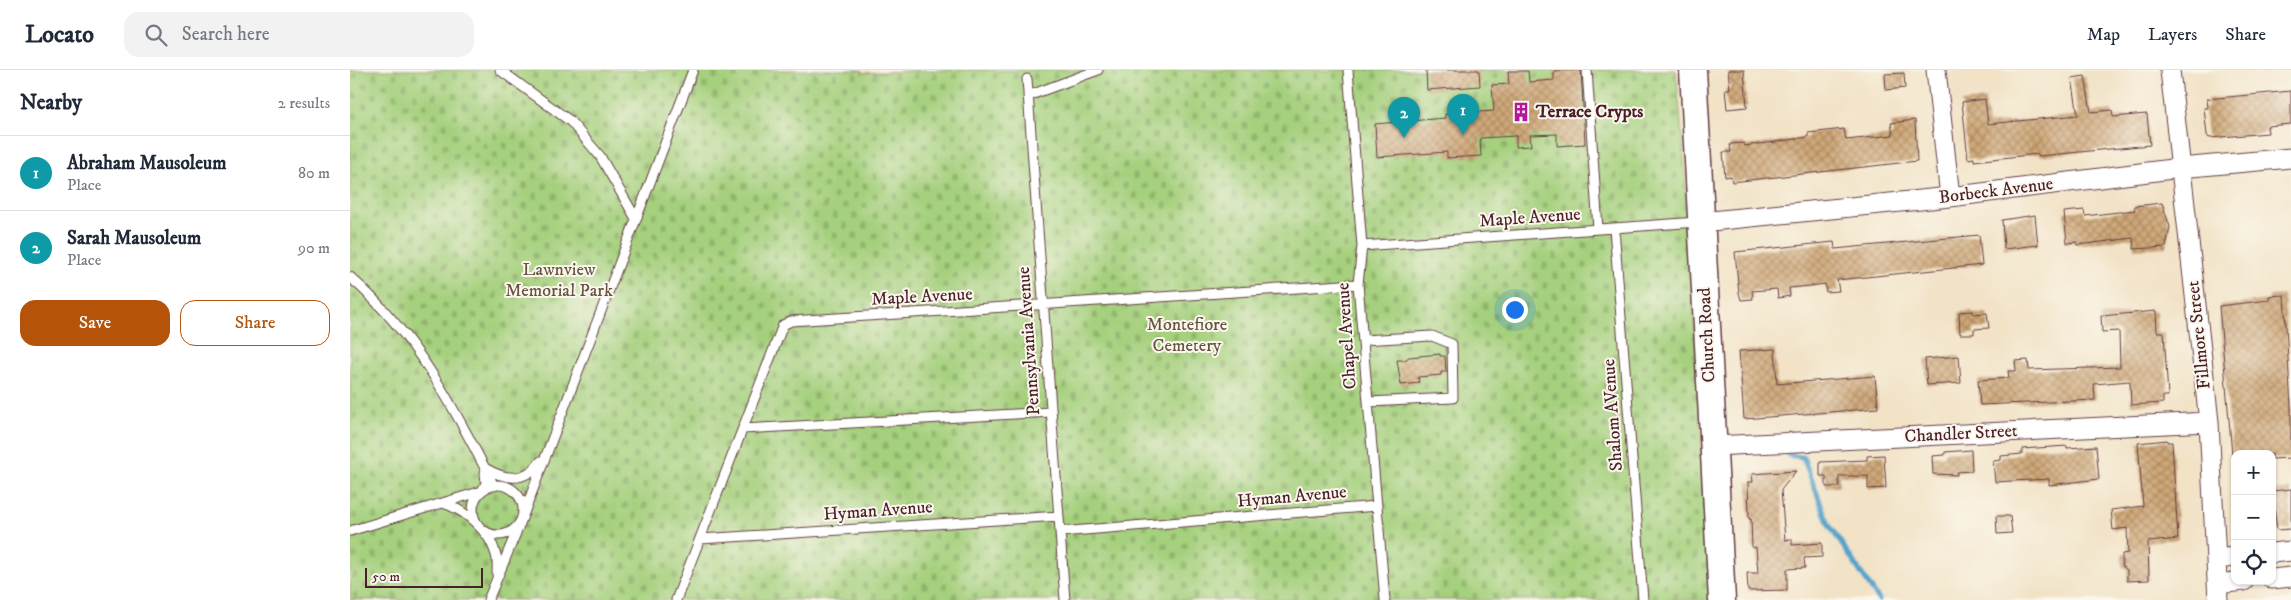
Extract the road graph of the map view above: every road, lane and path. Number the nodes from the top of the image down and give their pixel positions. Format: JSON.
{"nodes":[{"id":1,"x":500,"y":70,"type":"edge"},
{"id":2,"x":693,"y":70,"type":"edge"},
{"id":3,"x":1098,"y":70,"type":"edge"},
{"id":4,"x":1348,"y":70,"type":"edge"},
{"id":5,"x":1586,"y":70,"type":"edge"},
{"id":6,"x":1692,"y":70,"type":"edge"},
{"id":7,"x":1936,"y":70,"type":"edge"},
{"id":8,"x":2170,"y":70,"type":"edge"},
{"id":9,"x":1027,"y":79,"type":"dead end"},
{"id":10,"x":1028,"y":96,"type":"junction"},
{"id":11,"x":2291,"y":158,"type":"edge"},
{"id":12,"x":2180,"y":168,"type":"junction"},
{"id":13,"x":1950,"y":197,"type":"junction"},
{"id":14,"x":635,"y":217,"type":"junction"},
{"id":15,"x":1700,"y":222,"type":"junction"},
{"id":16,"x":1614,"y":228,"type":"junction"},
{"id":17,"x":1598,"y":229,"type":"junction"},
{"id":18,"x":1362,"y":246,"type":"junction"},
{"id":19,"x":350,"y":277,"type":"edge"},
{"id":20,"x":1358,"y":284,"type":"junction"},
{"id":21,"x":1043,"y":306,"type":"junction"},
{"id":22,"x":1363,"y":340,"type":"junction"},
{"id":23,"x":1368,"y":402,"type":"junction"},
{"id":24,"x":1051,"y":412,"type":"junction"},
{"id":25,"x":2209,"y":422,"type":"junction"},
{"id":26,"x":742,"y":429,"type":"junction"},
{"id":27,"x":1713,"y":446,"type":"junction"},
{"id":28,"x":546,"y":454,"type":"junction"},
{"id":29,"x":485,"y":467,"type":"junction"},
{"id":30,"x":494,"y":486,"type":"junction"},
{"id":31,"x":482,"y":491,"type":"junction"},
{"id":32,"x":442,"y":503,"type":"junction"},
{"id":33,"x":1377,"y":506,"type":"junction"},
{"id":34,"x":1059,"y":516,"type":"junction"},
{"id":35,"x":521,"y":522,"type":"junction"},
{"id":36,"x":478,"y":525,"type":"junction"},
{"id":37,"x":350,"y":531,"type":"edge"},
{"id":38,"x":1060,"y":532,"type":"junction"},
{"id":39,"x":700,"y":539,"type":"junction"},
{"id":40,"x":2291,"y":551,"type":"edge"},
{"id":41,"x":2276,"y":553,"type":"edge"},
{"id":42,"x":2231,"y":557,"type":"edge"},
{"id":43,"x":2216,"y":559,"type":"junction"},
{"id":44,"x":2291,"y":577,"type":"edge"},
{"id":45,"x":497,"y":578,"type":"junction"},
{"id":46,"x":2276,"y":579,"type":"edge"},
{"id":47,"x":2235,"y":585,"type":"edge"},
{"id":48,"x":2218,"y":592,"type":"edge"},
{"id":49,"x":488,"y":600,"type":"edge"},
{"id":50,"x":676,"y":600,"type":"edge"},
{"id":51,"x":1065,"y":600,"type":"edge"},
{"id":52,"x":1385,"y":600,"type":"edge"},
{"id":53,"x":1643,"y":600,"type":"edge"},
{"id":54,"x":1722,"y":600,"type":"edge"}],
"edges":[{"from":1,"to":14,"type":"lane"},
{"from":2,"to":14,"type":"lane"},
{"from":3,"to":10,"type":"lane"},
{"from":4,"to":18,"type":"lane","name":"Chapel Avenue"},
{"from":5,"to":17,"type":"lane"},
{"from":6,"to":15,"type":"street","name":"Church Road"},
{"from":7,"to":13,"type":"street"},
{"from":8,"to":12,"type":"street","name":"Fillmore Street"},
{"from":9,"to":10,"type":"lane","name":"Pennsylvania Avenue"},
{"from":10,"to":21,"type":"lane","name":"Pennsylvania Avenue"},
{"from":11,"to":12,"type":"street","name":"Borbeck Avenue"},
{"from":12,"to":13,"type":"street","name":"Borbeck Avenue"},
{"from":12,"to":25,"type":"street","name":"Fillmore Street"},
{"from":13,"to":15,"type":"street","name":"Borbeck Avenue"},
{"from":14,"to":28,"type":"lane"},
{"from":15,"to":16,"type":"lane","name":"Maple Avenue"},
{"from":15,"to":27,"type":"street","name":"Church Road"},
{"from":16,"to":17,"type":"lane","name":"Maple Avenue"},
{"from":16,"to":53,"type":"lane","name":"Shalom AVenue"},
{"from":17,"to":18,"type":"lane","name":"Maple Avenue"},
{"from":18,"to":20,"type":"lane","name":"Chapel Avenue"},
{"from":19,"to":29,"type":"lane"},
{"from":20,"to":21,"type":"lane","name":"Maple Avenue"},
{"from":20,"to":22,"type":"lane","name":"Chapel Avenue"},
{"from":21,"to":24,"type":"lane","name":"Pennsylvania Avenue"},
{"from":21,"to":26,"type":"lane","name":"Maple Avenue"},
{"from":22,"to":23,"type":"lane","name":"Chapel Avenue"},
{"from":22,"to":23,"type":"lane"},
{"from":23,"to":33,"type":"lane","name":"Chapel Avenue"},
{"from":24,"to":26,"type":"lane"},
{"from":24,"to":34,"type":"lane","name":"Pennsylvania Avenue"},
{"from":25,"to":27,"type":"street","name":"Chandler Street"},
{"from":25,"to":43,"type":"street","name":"Fillmore Street"},
{"from":26,"to":39,"type":"lane","name":"Maple Avenue"},
{"from":27,"to":54,"type":"street","name":"Church Road"},
{"from":28,"to":29,"type":"lane"},
{"from":28,"to":35,"type":"lane"},
{"from":29,"to":30,"type":"lane"},
{"from":29,"to":31,"type":"lane"},
{"from":30,"to":31,"type":"lane"},
{"from":30,"to":35,"type":"lane"},
{"from":31,"to":32,"type":"lane"},
{"from":31,"to":36,"type":"lane"},
{"from":32,"to":36,"type":"lane"},
{"from":32,"to":37,"type":"lane"},
{"from":33,"to":38,"type":"lane","name":"Hyman Avenue"},
{"from":33,"to":52,"type":"lane","name":"Chapel Avenue"},
{"from":34,"to":38,"type":"lane","name":"Pennsylvania Avenue"},
{"from":34,"to":39,"type":"lane","name":"Hyman Avenue"},
{"from":35,"to":36,"type":"lane"},
{"from":35,"to":45,"type":"lane"},
{"from":36,"to":45,"type":"lane"},
{"from":38,"to":51,"type":"lane","name":"Pennsylvania Avenue"},
{"from":39,"to":50,"type":"lane","name":"Maple Avenue"},
{"from":40,"to":41,"type":"street"},
{"from":42,"to":43,"type":"street"},
{"from":43,"to":48,"type":"street","name":"Fillmore Street"},
{"from":44,"to":46,"type":"street"},
{"from":45,"to":49,"type":"lane"},
{"from":47,"to":48,"type":"street"}]}
